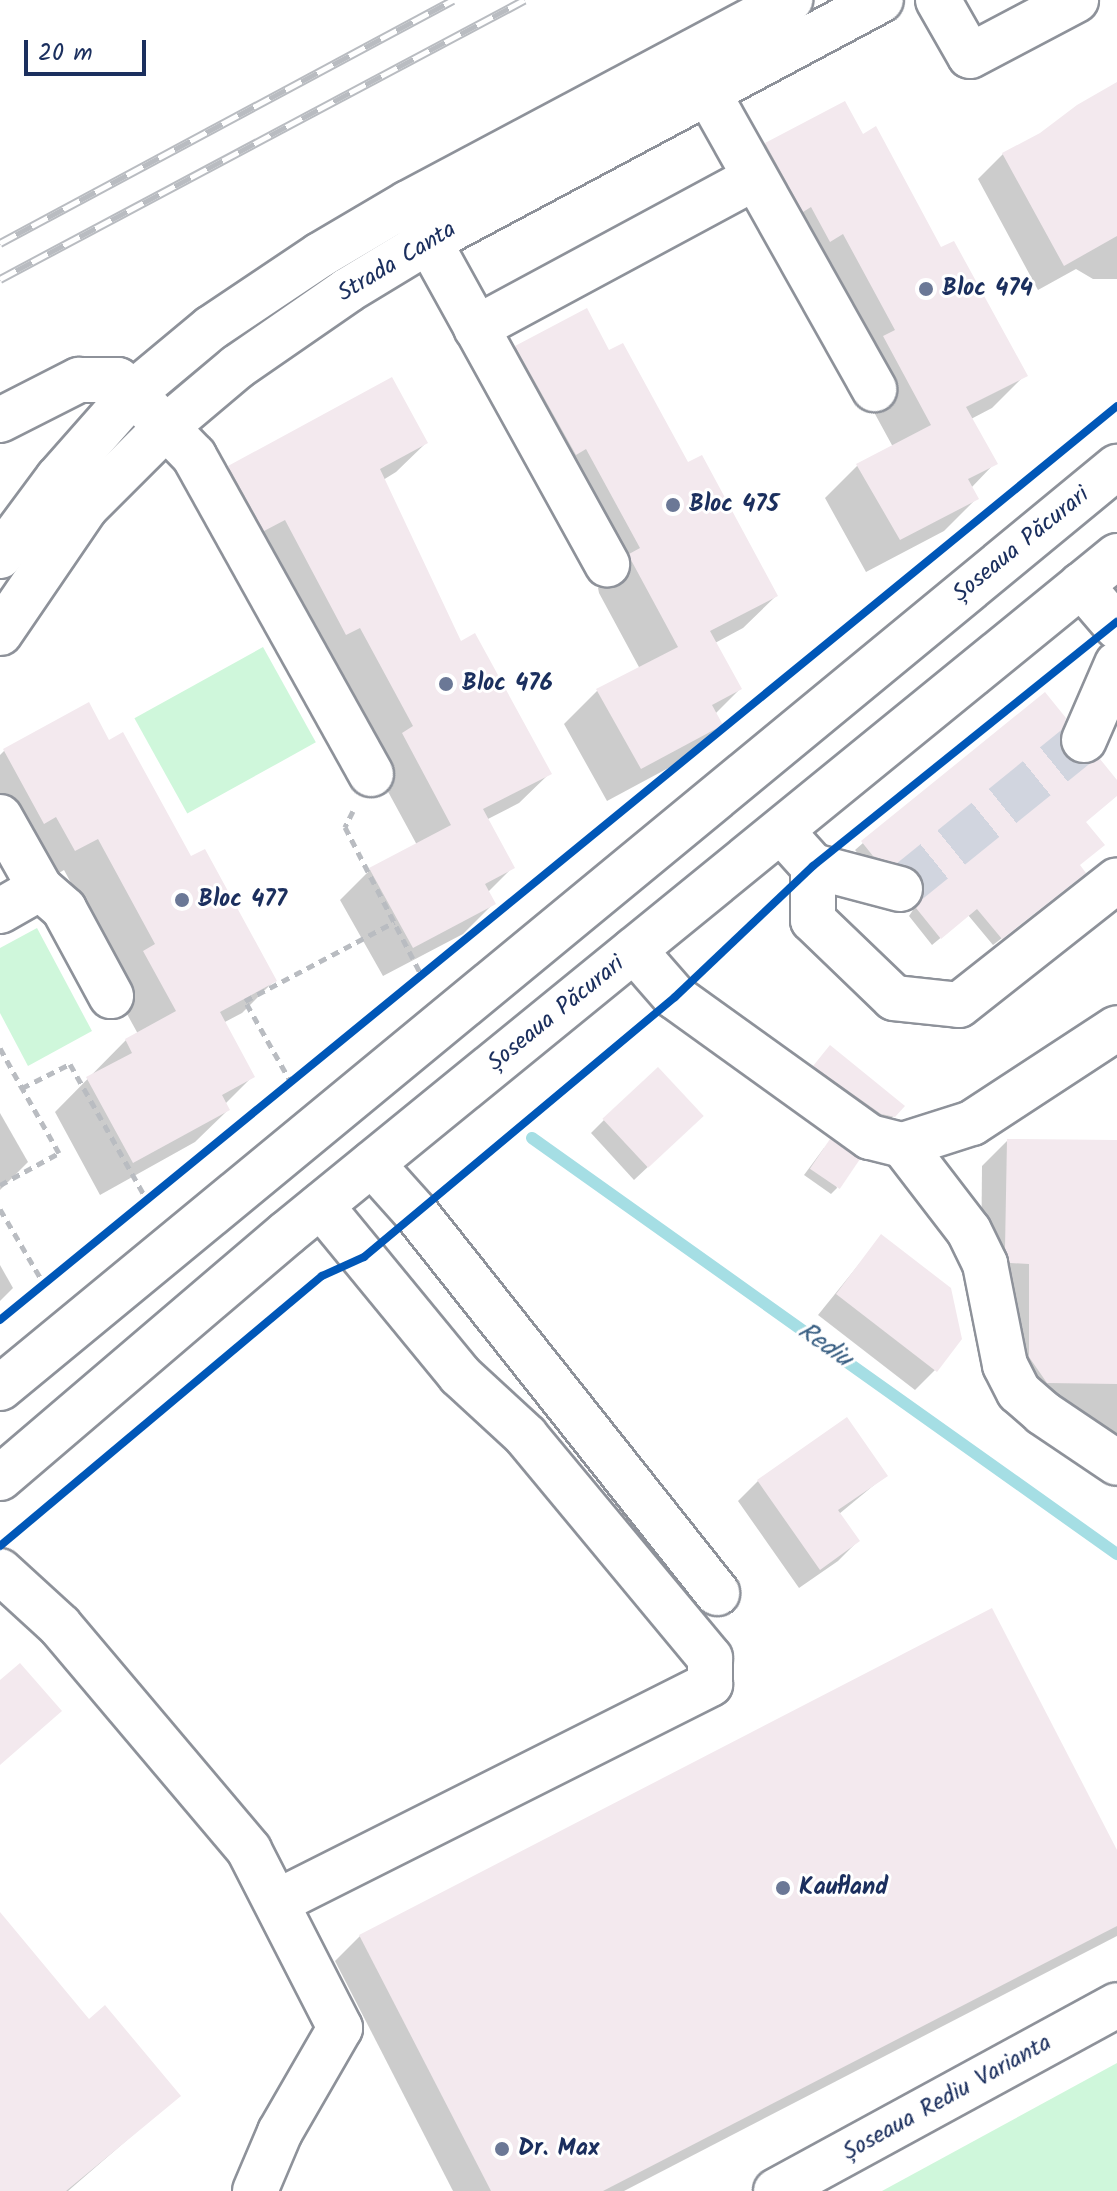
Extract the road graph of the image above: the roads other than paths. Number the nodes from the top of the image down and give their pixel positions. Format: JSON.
{"nodes":[{"id":1,"x":790,"y":0,"type":"edge"},
{"id":2,"x":881,"y":0,"type":"edge"},
{"id":3,"x":938,"y":0,"type":"edge"},
{"id":4,"x":1076,"y":0,"type":"edge"},
{"id":5,"x":707,"y":91,"type":"junction"},
{"id":6,"x":755,"y":178,"type":"junction"},
{"id":7,"x":408,"y":203,"type":"junction"},
{"id":8,"x":429,"y":241,"type":"junction"},
{"id":9,"x":476,"y":328,"type":"junction"},
{"id":10,"x":874,"y":389,"type":"dead end"},
{"id":11,"x":133,"y":393,"type":"junction"},
{"id":12,"x":0,"y":420,"type":"edge"},
{"id":13,"x":166,"y":427,"type":"junction"},
{"id":14,"x":1117,"y":467,"type":"edge"},
{"id":15,"x":0,"y":556,"type":"edge"},
{"id":16,"x":1117,"y":556,"type":"edge"},
{"id":17,"x":607,"y":564,"type":"dead end"},
{"id":18,"x":1081,"y":585,"type":"junction"},
{"id":19,"x":1117,"y":627,"type":"edge"},
{"id":20,"x":0,"y":633,"type":"edge"},
{"id":21,"x":1117,"y":664,"type":"edge"},
{"id":22,"x":1084,"y":740,"type":"tunnel mouth"},
{"id":23,"x":371,"y":774,"type":"road end"},
{"id":24,"x":0,"y":817,"type":"edge"},
{"id":25,"x":780,"y":831,"type":"junction"},
{"id":26,"x":813,"y":866,"type":"junction"},
{"id":27,"x":1117,"y":880,"type":"edge"},
{"id":28,"x":40,"y":888,"type":"junction"},
{"id":29,"x":900,"y":889,"type":"dead end"},
{"id":30,"x":0,"y":911,"type":"edge"},
{"id":31,"x":634,"y":950,"type":"junction"},
{"id":32,"x":111,"y":996,"type":"dead end"},
{"id":33,"x":1117,"y":1028,"type":"edge"},
{"id":34,"x":903,"y":1145,"type":"junction"},
{"id":35,"x":372,"y":1164,"type":"junction"},
{"id":36,"x":321,"y":1206,"type":"junction"},
{"id":37,"x":0,"y":1388,"type":"edge"},
{"id":38,"x":1117,"y":1463,"type":"edge"},
{"id":39,"x":0,"y":1478,"type":"edge"},
{"id":40,"x":0,"y":1571,"type":"edge"},
{"id":41,"x":717,"y":1593,"type":"dead end"},
{"id":42,"x":277,"y":1902,"type":"junction"},
{"id":43,"x":1117,"y":2005,"type":"edge"},
{"id":44,"x":255,"y":2191,"type":"edge"},
{"id":45,"x":776,"y":2191,"type":"edge"}],
"edges":[{"from":1,"to":7,"type":"main road","name":"Strada Canta"},
{"from":2,"to":5,"type":"main road","name":"Strada Canta"},
{"from":3,"to":4,"type":"main road"},
{"from":5,"to":6,"type":"main road"},
{"from":5,"to":8,"type":"main road","name":"Strada Canta"},
{"from":6,"to":9,"type":"main road"},
{"from":6,"to":10,"type":"main road"},
{"from":7,"to":8,"type":"main road"},
{"from":7,"to":11,"type":"main road","name":"Strada Canta"},
{"from":8,"to":9,"type":"main road"},
{"from":8,"to":13,"type":"main road","name":"Strada Canta"},
{"from":9,"to":17,"type":"main road"},
{"from":11,"to":12,"type":"main road"},
{"from":11,"to":13,"type":"main road"},
{"from":11,"to":15,"type":"main road","name":"Strada Canta"},
{"from":13,"to":20,"type":"main road","name":"Strada Canta"},
{"from":13,"to":23,"type":"main road"},
{"from":14,"to":37,"type":"main road","name":"Șoseaua Păcurari"},
{"from":16,"to":18,"type":"main road","name":"Șoseaua Păcurari"},
{"from":18,"to":19,"type":"main road"},
{"from":18,"to":25,"type":"main road","name":"Șoseaua Păcurari"},
{"from":21,"to":22,"type":"main road"},
{"from":24,"to":28,"type":"main road"},
{"from":25,"to":26,"type":"main road"},
{"from":25,"to":31,"type":"main road","name":"Șoseaua Păcurari"},
{"from":26,"to":27,"type":"main road"},
{"from":26,"to":29,"type":"main road"},
{"from":28,"to":30,"type":"main road"},
{"from":28,"to":32,"type":"main road"},
{"from":31,"to":34,"type":"main road"},
{"from":31,"to":35,"type":"main road","name":"Șoseaua Păcurari"},
{"from":33,"to":34,"type":"main road"},
{"from":34,"to":38,"type":"main road"},
{"from":35,"to":36,"type":"main road","name":"Șoseaua Păcurari"},
{"from":35,"to":41,"type":"main road"},
{"from":36,"to":39,"type":"main road","name":"Șoseaua Păcurari"},
{"from":36,"to":42,"type":"main road"},
{"from":40,"to":42,"type":"main road"},
{"from":42,"to":44,"type":"main road"},
{"from":43,"to":45,"type":"main road","name":"Șoseaua Rediu Varianta"}]}
